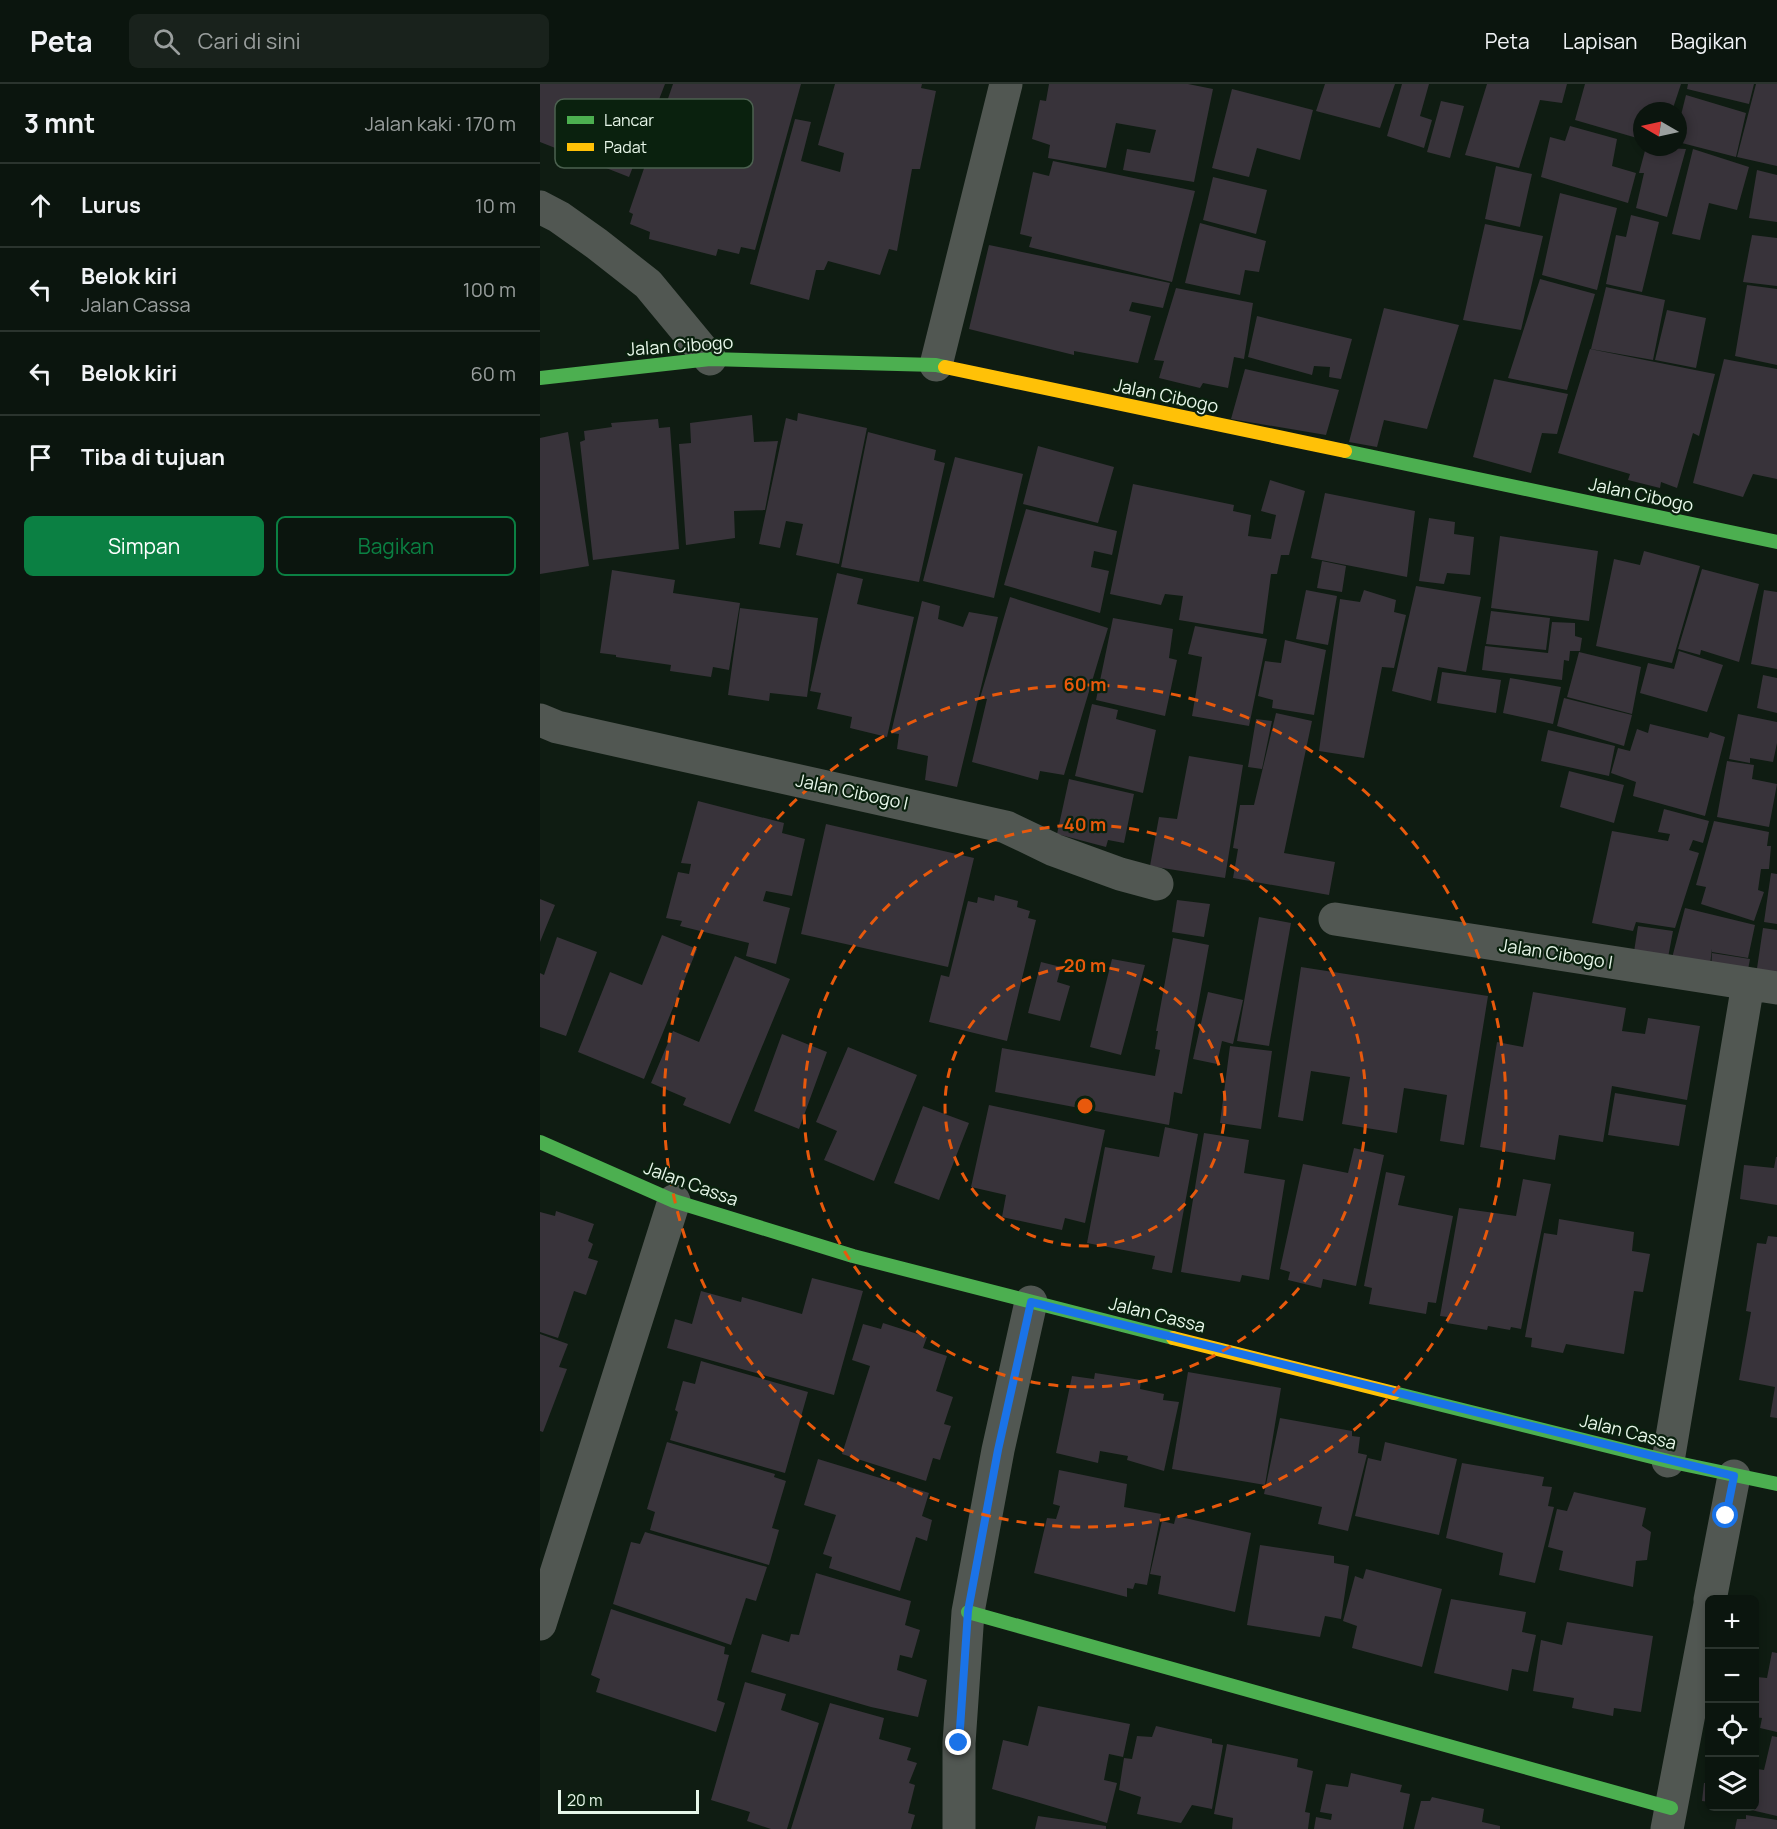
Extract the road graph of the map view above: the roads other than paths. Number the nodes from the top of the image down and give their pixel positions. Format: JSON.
{"nodes":[{"id":1,"x":1006,"y":84,"type":"edge"},
{"id":2,"x":540,"y":207,"type":"edge"},
{"id":3,"x":710,"y":359,"type":"junction"},
{"id":4,"x":936,"y":365,"type":"junction"},
{"id":5,"x":540,"y":378,"type":"edge"},
{"id":6,"x":1777,"y":542,"type":"edge"},
{"id":7,"x":540,"y":720,"type":"edge"},
{"id":8,"x":1157,"y":884,"type":"dead end"},
{"id":9,"x":1335,"y":920,"type":"dead end"},
{"id":10,"x":1763,"y":986,"type":"edge"},
{"id":11,"x":540,"y":1142,"type":"edge"},
{"id":12,"x":674,"y":1201,"type":"junction"},
{"id":13,"x":1031,"y":1302,"type":"junction"},
{"id":14,"x":1668,"y":1461,"type":"junction"},
{"id":15,"x":1734,"y":1476,"type":"junction"},
{"id":16,"x":1777,"y":1484,"type":"edge"},
{"id":17,"x":1711,"y":1595,"type":"edge"},
{"id":18,"x":968,"y":1611,"type":"junction"},
{"id":19,"x":540,"y":1624,"type":"edge"},
{"id":20,"x":1705,"y":1630,"type":"edge"},
{"id":21,"x":1669,"y":1818,"type":"edge"},
{"id":22,"x":959,"y":1829,"type":"edge"}],
"edges":[{"from":1,"to":4,"type":"street"},
{"from":2,"to":3,"type":"street"},
{"from":3,"to":4,"type":"street","name":"Jalan Cibogo"},
{"from":3,"to":5,"type":"street","name":"Jalan Cibogo"},
{"from":4,"to":6,"type":"street","name":"Jalan Cibogo"},
{"from":7,"to":8,"type":"street","name":"Jalan Cibogo I"},
{"from":9,"to":10,"type":"street","name":"Jalan Cibogo I"},
{"from":10,"to":14,"type":"street"},
{"from":11,"to":12,"type":"street","name":"Jalan Cassa"},
{"from":12,"to":13,"type":"street","name":"Jalan Cassa"},
{"from":12,"to":19,"type":"street"},
{"from":13,"to":14,"type":"street","name":"Jalan Cassa"},
{"from":13,"to":18,"type":"street"},
{"from":14,"to":15,"type":"street","name":"Jalan Cassa"},
{"from":15,"to":16,"type":"street","name":"Jalan Cassa"},
{"from":15,"to":17,"type":"street"},
{"from":18,"to":21,"type":"street"},
{"from":18,"to":22,"type":"street"},
{"from":20,"to":21,"type":"street"}]}
